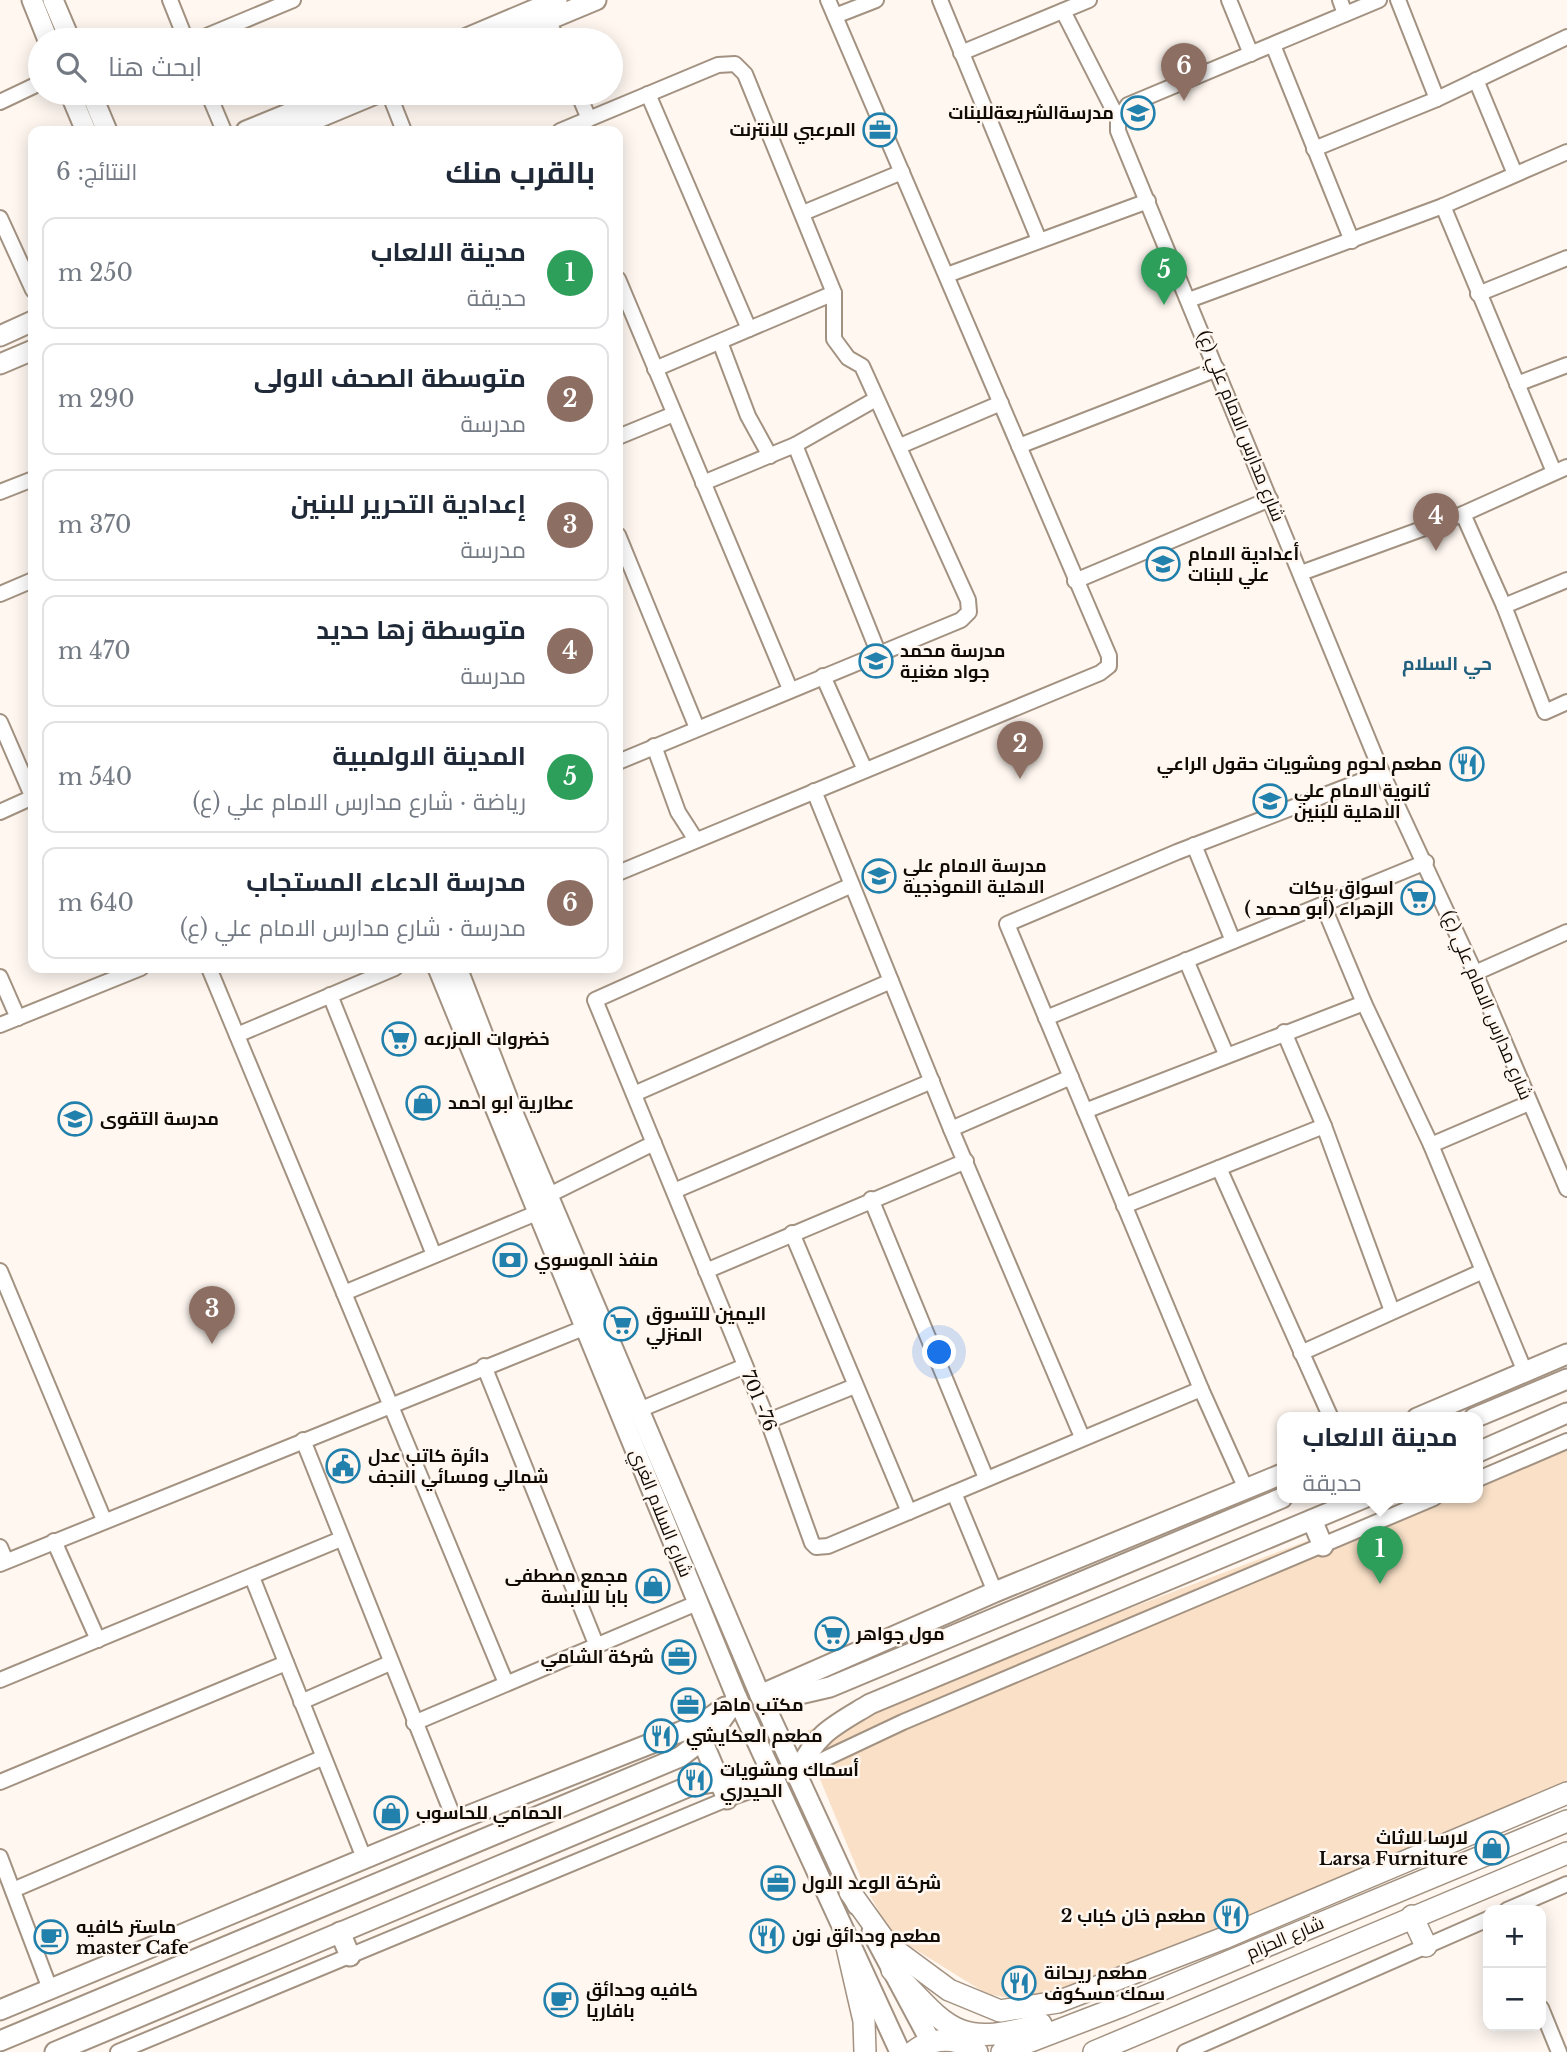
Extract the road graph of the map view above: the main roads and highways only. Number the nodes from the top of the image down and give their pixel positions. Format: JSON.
{"nodes":[{"id":1,"x":1567,"y":1793,"type":"edge"},
{"id":2,"x":1567,"y":1821,"type":"edge"},
{"id":3,"x":1567,"y":1853,"type":"edge"},
{"id":4,"x":1331,"y":1891,"type":"junction"},
{"id":5,"x":850,"y":1892,"type":"road end"},
{"id":6,"x":1364,"y":1905,"type":"junction"},
{"id":7,"x":1412,"y":1916,"type":"junction"},
{"id":8,"x":845,"y":1934,"type":"road end"},
{"id":9,"x":1426,"y":1946,"type":"road end"},
{"id":10,"x":892,"y":1970,"type":"road end"},
{"id":11,"x":1122,"y":2006,"type":"junction"},
{"id":12,"x":922,"y":2047,"type":"edge"},
{"id":13,"x":865,"y":2052,"type":"edge"},
{"id":14,"x":977,"y":2052,"type":"edge"},
{"id":15,"x":1002,"y":2052,"type":"edge"},
{"id":16,"x":1094,"y":2052,"type":"edge"}],
"edges":[{"from":1,"to":4,"type":"main road"},
{"from":2,"to":6,"type":"main road","name":"شارع الحزام"},
{"from":3,"to":7,"type":"main road","name":"شارع الحزام"},
{"from":4,"to":5,"type":"main road"},
{"from":4,"to":6,"type":"main road"},
{"from":6,"to":11,"type":"main road","name":"شارع الحزام"},
{"from":7,"to":9,"type":"main road"},
{"from":7,"to":16,"type":"main road","name":"شارع الحزام"},
{"from":8,"to":13,"type":"main road"},
{"from":10,"to":11,"type":"main road"},
{"from":11,"to":15,"type":"main road","name":"شارع الحزام"},
{"from":12,"to":14,"type":"main road"}]}
